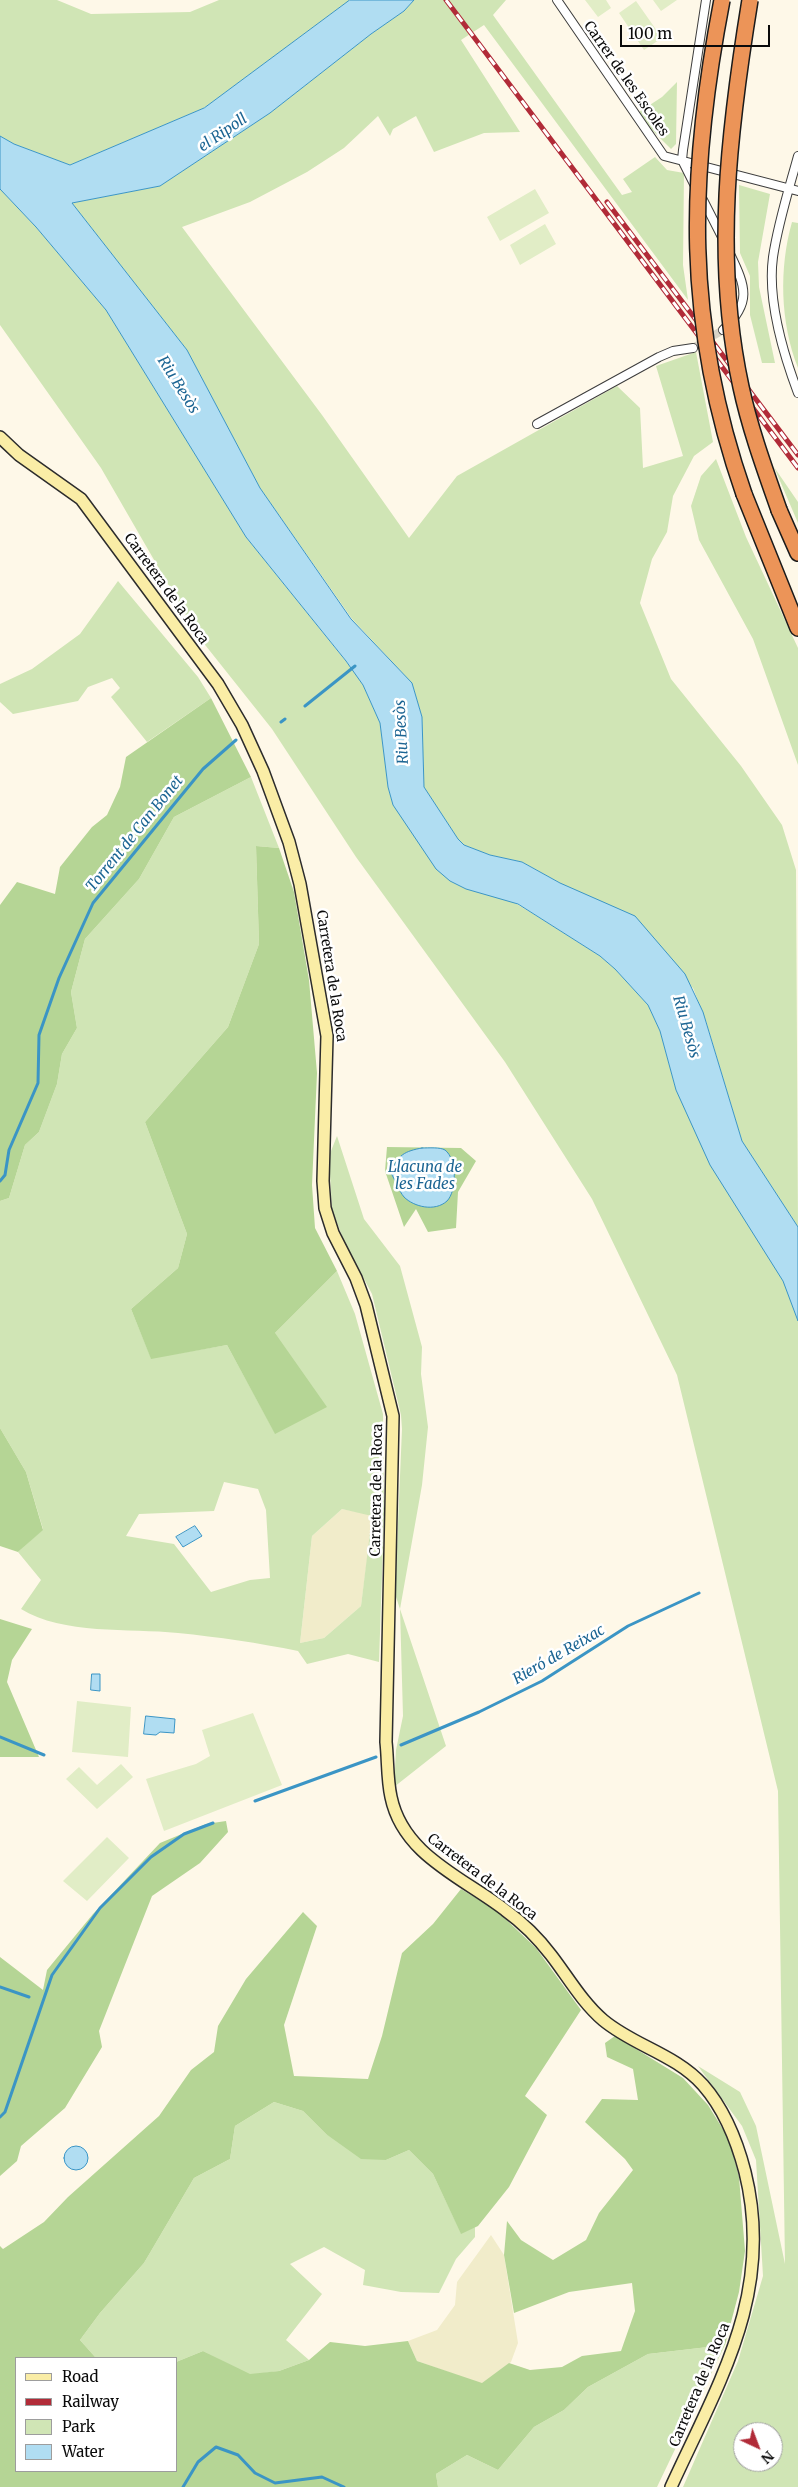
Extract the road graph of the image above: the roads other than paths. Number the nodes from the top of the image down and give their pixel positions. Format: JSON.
{"nodes":[{"id":1,"x":558,"y":0,"type":"edge"},
{"id":2,"x":706,"y":0,"type":"edge"},
{"id":3,"x":722,"y":0,"type":"edge"},
{"id":4,"x":750,"y":0,"type":"edge"},
{"id":5,"x":798,"y":156,"type":"edge"},
{"id":6,"x":682,"y":160,"type":"junction"},
{"id":7,"x":790,"y":188,"type":"junction"},
{"id":8,"x":798,"y":191,"type":"edge"},
{"id":9,"x":723,"y":330,"type":"tunnel mouth"},
{"id":10,"x":693,"y":348,"type":"tunnel mouth"},
{"id":11,"x":798,"y":393,"type":"edge"},
{"id":12,"x":538,"y":424,"type":"dead end"},
{"id":13,"x":0,"y":437,"type":"edge"},
{"id":14,"x":798,"y":553,"type":"edge"},
{"id":15,"x":781,"y":581,"type":"junction"},
{"id":16,"x":798,"y":614,"type":"edge"},
{"id":17,"x":798,"y":628,"type":"edge"},
{"id":18,"x":671,"y":2487,"type":"edge"}],
"edges":[{"from":1,"to":6,"type":"street","name":"Carrer de les Escoles"},
{"from":2,"to":6,"type":"street"},
{"from":3,"to":15,"type":"highway","bridge":true},
{"from":4,"to":14,"type":"highway","bridge":true},
{"from":5,"to":7,"type":"street"},
{"from":6,"to":7,"type":"street","name":"Carrer de les Escoles"},
{"from":6,"to":9,"type":"street"},
{"from":7,"to":8,"type":"street","name":"Carrer de les Escoles"},
{"from":7,"to":11,"type":"street"},
{"from":10,"to":12,"type":"street"},
{"from":13,"to":18,"type":"street","name":"Carretera de la Roca"},
{"from":15,"to":16,"type":"highway"},
{"from":15,"to":17,"type":"highway"}]}
